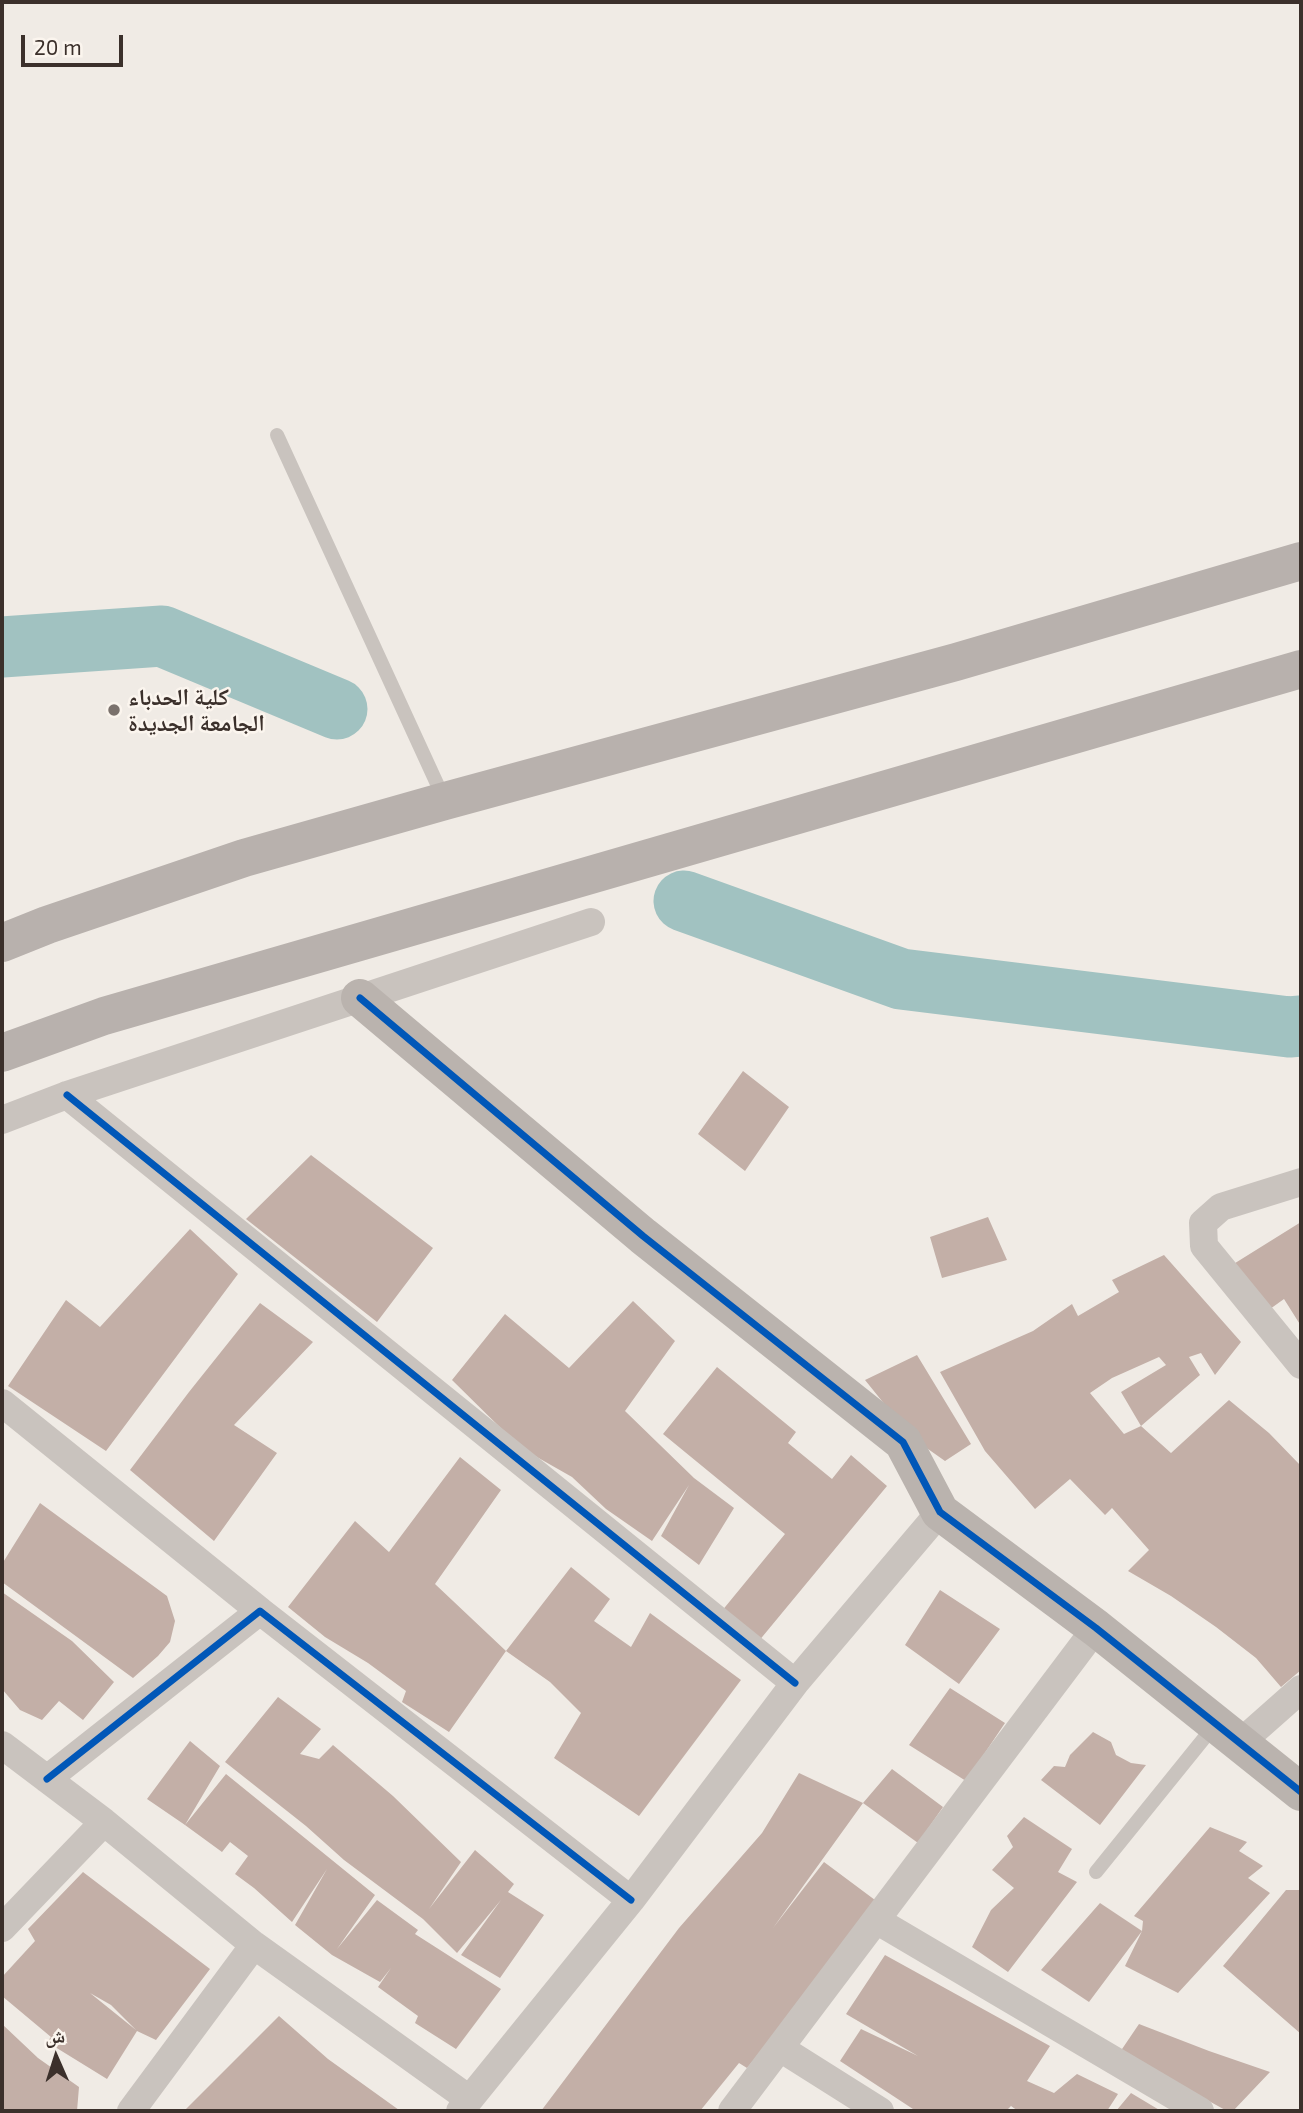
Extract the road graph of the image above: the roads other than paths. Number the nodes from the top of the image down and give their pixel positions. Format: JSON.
{"nodes":[{"id":1,"x":277,"y":435,"type":"dead end"},
{"id":2,"x":1301,"y":561,"type":"edge"},
{"id":3,"x":1301,"y":669,"type":"edge"},
{"id":4,"x":445,"y":801,"type":"junction"},
{"id":5,"x":591,"y":922,"type":"dead end"},
{"id":6,"x":2,"y":943,"type":"edge"},
{"id":7,"x":360,"y":998,"type":"junction"},
{"id":8,"x":2,"y":1054,"type":"edge"},
{"id":9,"x":67,"y":1095,"type":"junction"},
{"id":10,"x":2,"y":1119,"type":"edge"},
{"id":11,"x":1301,"y":1182,"type":"edge"},
{"id":12,"x":1301,"y":1365,"type":"edge"},
{"id":13,"x":2,"y":1403,"type":"edge"},
{"id":14,"x":940,"y":1512,"type":"junction"},
{"id":15,"x":260,"y":1611,"type":"junction"},
{"id":16,"x":1096,"y":1628,"type":"junction"},
{"id":17,"x":796,"y":1683,"type":"junction"},
{"id":18,"x":1301,"y":1689,"type":"edge"},
{"id":19,"x":1228,"y":1733,"type":"junction"},
{"id":20,"x":2,"y":1745,"type":"edge"},
{"id":21,"x":47,"y":1779,"type":"junction"},
{"id":22,"x":1301,"y":1792,"type":"edge"},
{"id":23,"x":104,"y":1822,"type":"junction"},
{"id":24,"x":1096,"y":1872,"type":"dead end"},
{"id":25,"x":631,"y":1900,"type":"junction"},
{"id":26,"x":876,"y":1920,"type":"junction"},
{"id":27,"x":2,"y":1928,"type":"edge"},
{"id":28,"x":254,"y":1945,"type":"junction"},
{"id":29,"x":780,"y":2048,"type":"junction"},
{"id":30,"x":465,"y":2105,"type":"edge"},
{"id":31,"x":131,"y":2111,"type":"edge"},
{"id":32,"x":732,"y":2111,"type":"edge"},
{"id":33,"x":880,"y":2111,"type":"edge"},
{"id":34,"x":1200,"y":2111,"type":"edge"}],
"edges":[{"from":1,"to":4,"type":"lane"},
{"from":2,"to":4,"type":"main road"},
{"from":3,"to":8,"type":"main road"},
{"from":4,"to":6,"type":"main road"},
{"from":5,"to":7,"type":"street"},
{"from":7,"to":9,"type":"street"},
{"from":7,"to":14,"type":"street"},
{"from":9,"to":10,"type":"street"},
{"from":9,"to":17,"type":"street"},
{"from":11,"to":12,"type":"street"},
{"from":13,"to":15,"type":"street"},
{"from":14,"to":16,"type":"street"},
{"from":14,"to":17,"type":"street"},
{"from":15,"to":21,"type":"street"},
{"from":15,"to":25,"type":"street"},
{"from":16,"to":19,"type":"street"},
{"from":16,"to":26,"type":"street"},
{"from":17,"to":25,"type":"street"},
{"from":18,"to":19,"type":"street"},
{"from":19,"to":22,"type":"street"},
{"from":19,"to":24,"type":"lane"},
{"from":20,"to":21,"type":"street"},
{"from":21,"to":23,"type":"street"},
{"from":23,"to":27,"type":"street"},
{"from":23,"to":28,"type":"street"},
{"from":25,"to":30,"type":"street"},
{"from":26,"to":29,"type":"street"},
{"from":26,"to":34,"type":"street"},
{"from":28,"to":30,"type":"street"},
{"from":28,"to":31,"type":"street"},
{"from":29,"to":32,"type":"street"},
{"from":29,"to":33,"type":"street"}]}
